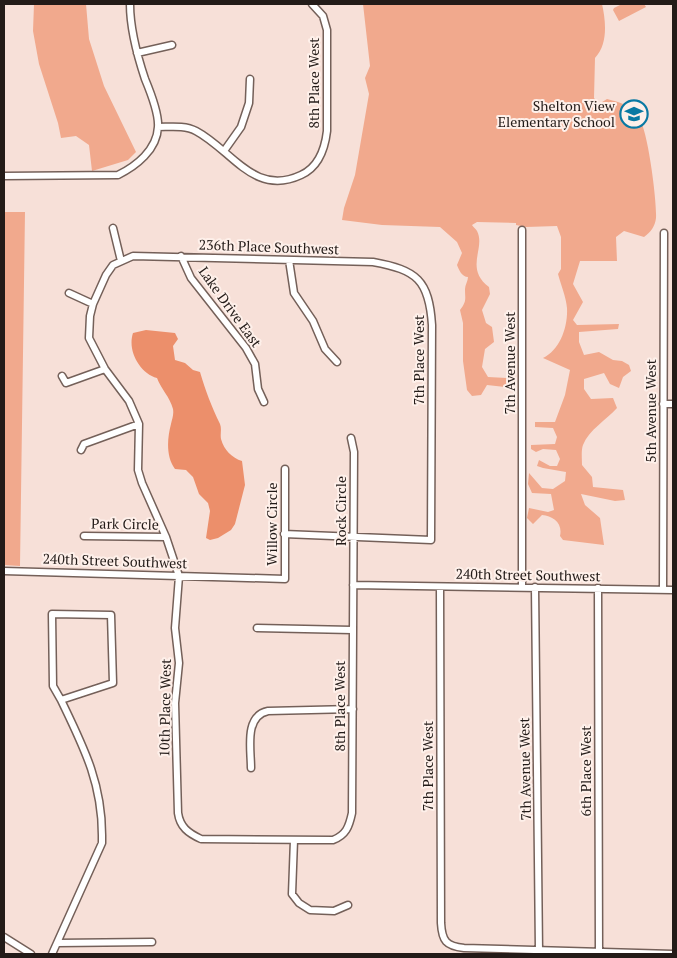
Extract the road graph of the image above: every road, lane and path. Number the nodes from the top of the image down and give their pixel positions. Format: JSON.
{"nodes":[{"id":1,"x":130,"y":4,"type":"edge"},
{"id":2,"x":312,"y":4,"type":"edge"},
{"id":3,"x":172,"y":45,"type":"dead end"},
{"id":4,"x":137,"y":53,"type":"junction"},
{"id":5,"x":250,"y":79,"type":"dead end"},
{"id":6,"x":158,"y":127,"type":"junction"},
{"id":7,"x":224,"y":151,"type":"junction"},
{"id":8,"x":4,"y":176,"type":"edge"},
{"id":9,"x":113,"y":228,"type":"dead end"},
{"id":10,"x":522,"y":230,"type":"dead end"},
{"id":11,"x":664,"y":233,"type":"dead end"},
{"id":12,"x":181,"y":256,"type":"junction"},
{"id":13,"x":289,"y":260,"type":"junction"},
{"id":14,"x":121,"y":261,"type":"junction"},
{"id":15,"x":414,"y":276,"type":"joint"},
{"id":16,"x":69,"y":294,"type":"dead end"},
{"id":17,"x":93,"y":304,"type":"junction"},
{"id":18,"x":337,"y":362,"type":"dead end"},
{"id":19,"x":105,"y":369,"type":"junction"},
{"id":20,"x":62,"y":376,"type":"dead end"},
{"id":21,"x":264,"y":402,"type":"dead end"},
{"id":22,"x":663,"y":404,"type":"junction"},
{"id":23,"x":673,"y":404,"type":"edge"},
{"id":24,"x":139,"y":424,"type":"junction"},
{"id":25,"x":351,"y":438,"type":"dead end"},
{"id":26,"x":80,"y":450,"type":"dead end"},
{"id":27,"x":285,"y":469,"type":"dead end"},
{"id":28,"x":284,"y":534,"type":"junction"},
{"id":29,"x":84,"y":536,"type":"dead end"},
{"id":30,"x":354,"y":536,"type":"junction"},
{"id":31,"x":166,"y":537,"type":"junction"},
{"id":32,"x":4,"y":571,"type":"edge"},
{"id":33,"x":179,"y":576,"type":"junction"},
{"id":34,"x":285,"y":579,"type":"joint"},
{"id":35,"x":353,"y":584,"type":"junction"},
{"id":36,"x":440,"y":587,"type":"junction"},
{"id":37,"x":522,"y":587,"type":"junction"},
{"id":38,"x":535,"y":587,"type":"junction"},
{"id":39,"x":598,"y":588,"type":"junction"},
{"id":40,"x":663,"y":590,"type":"junction"},
{"id":41,"x":673,"y":590,"type":"edge"},
{"id":42,"x":257,"y":628,"type":"dead end"},
{"id":43,"x":352,"y":630,"type":"junction"},
{"id":44,"x":61,"y":700,"type":"junction"},
{"id":45,"x":353,"y":709,"type":"junction"},
{"id":46,"x":252,"y":768,"type":"dead end"},
{"id":47,"x":294,"y":840,"type":"junction"},
{"id":48,"x":348,"y":905,"type":"dead end"},
{"id":49,"x":4,"y":937,"type":"edge"},
{"id":50,"x":152,"y":942,"type":"dead end"},
{"id":51,"x":57,"y":944,"type":"junction"},
{"id":52,"x":539,"y":951,"type":"junction"},
{"id":53,"x":572,"y":953,"type":"edge"},
{"id":54,"x":599,"y":953,"type":"junction"},
{"id":55,"x":31,"y":954,"type":"edge"},
{"id":56,"x":52,"y":954,"type":"edge"},
{"id":57,"x":673,"y":954,"type":"edge"}],
"edges":[{"from":1,"to":4,"type":"street"},
{"from":2,"to":7,"type":"street","name":"8th Place West"},
{"from":3,"to":4,"type":"street"},
{"from":4,"to":6,"type":"street"},
{"from":5,"to":7,"type":"street"},
{"from":6,"to":7,"type":"street"},
{"from":6,"to":8,"type":"street"},
{"from":9,"to":14,"type":"street"},
{"from":10,"to":37,"type":"street","name":"7th Avenue West"},
{"from":11,"to":22,"type":"street","name":"5th Avenue West"},
{"from":12,"to":13,"type":"street","name":"236th Place Southwest"},
{"from":12,"to":14,"type":"street","name":"236th Place Southwest"},
{"from":12,"to":21,"type":"street","name":"Lake Drive East"},
{"from":13,"to":15,"type":"street","name":"236th Place Southwest"},
{"from":13,"to":18,"type":"street"},
{"from":14,"to":17,"type":"street"},
{"from":15,"to":30,"type":"street","name":"7th Place West"},
{"from":16,"to":17,"type":"street"},
{"from":17,"to":19,"type":"street"},
{"from":19,"to":20,"type":"street"},
{"from":19,"to":24,"type":"street"},
{"from":22,"to":23,"type":"street"},
{"from":22,"to":40,"type":"street","name":"5th Avenue West"},
{"from":24,"to":26,"type":"street"},
{"from":24,"to":31,"type":"street"},
{"from":25,"to":30,"type":"street","name":"Rock Circle"},
{"from":27,"to":28,"type":"street","name":"Willow Circle"},
{"from":28,"to":30,"type":"street"},
{"from":28,"to":34,"type":"street","name":"Willow Circle"},
{"from":29,"to":31,"type":"street","name":"Park Circle"},
{"from":30,"to":35,"type":"street","name":"Rock Circle"},
{"from":31,"to":33,"type":"street"},
{"from":32,"to":33,"type":"street","name":"240th Street Southwest"},
{"from":33,"to":34,"type":"street","name":"240th Street Southwest"},
{"from":33,"to":47,"type":"street","name":"10th Place West"},
{"from":35,"to":36,"type":"street","name":"240th Street Southwest"},
{"from":35,"to":43,"type":"street","name":"8th Place West"},
{"from":36,"to":37,"type":"street","name":"240th Street Southwest"},
{"from":36,"to":52,"type":"street","name":"7th Place West"},
{"from":37,"to":38,"type":"street","name":"240th Street Southwest"},
{"from":38,"to":39,"type":"street","name":"240th Street Southwest"},
{"from":38,"to":52,"type":"street","name":"7th Avenue West"},
{"from":39,"to":40,"type":"street","name":"240th Street Southwest"},
{"from":39,"to":54,"type":"street","name":"6th Place West"},
{"from":40,"to":41,"type":"street","name":"240th Street Southwest"},
{"from":42,"to":43,"type":"street"},
{"from":43,"to":45,"type":"street","name":"8th Place West"},
{"from":44,"to":44,"type":"street"},
{"from":44,"to":51,"type":"street"},
{"from":45,"to":46,"type":"street"},
{"from":45,"to":47,"type":"street","name":"8th Place West"},
{"from":47,"to":48,"type":"street"},
{"from":49,"to":55,"type":"street"},
{"from":50,"to":51,"type":"street"},
{"from":51,"to":56,"type":"street"},
{"from":52,"to":53,"type":"street"},
{"from":53,"to":54,"type":"street"},
{"from":54,"to":57,"type":"street"}]}
